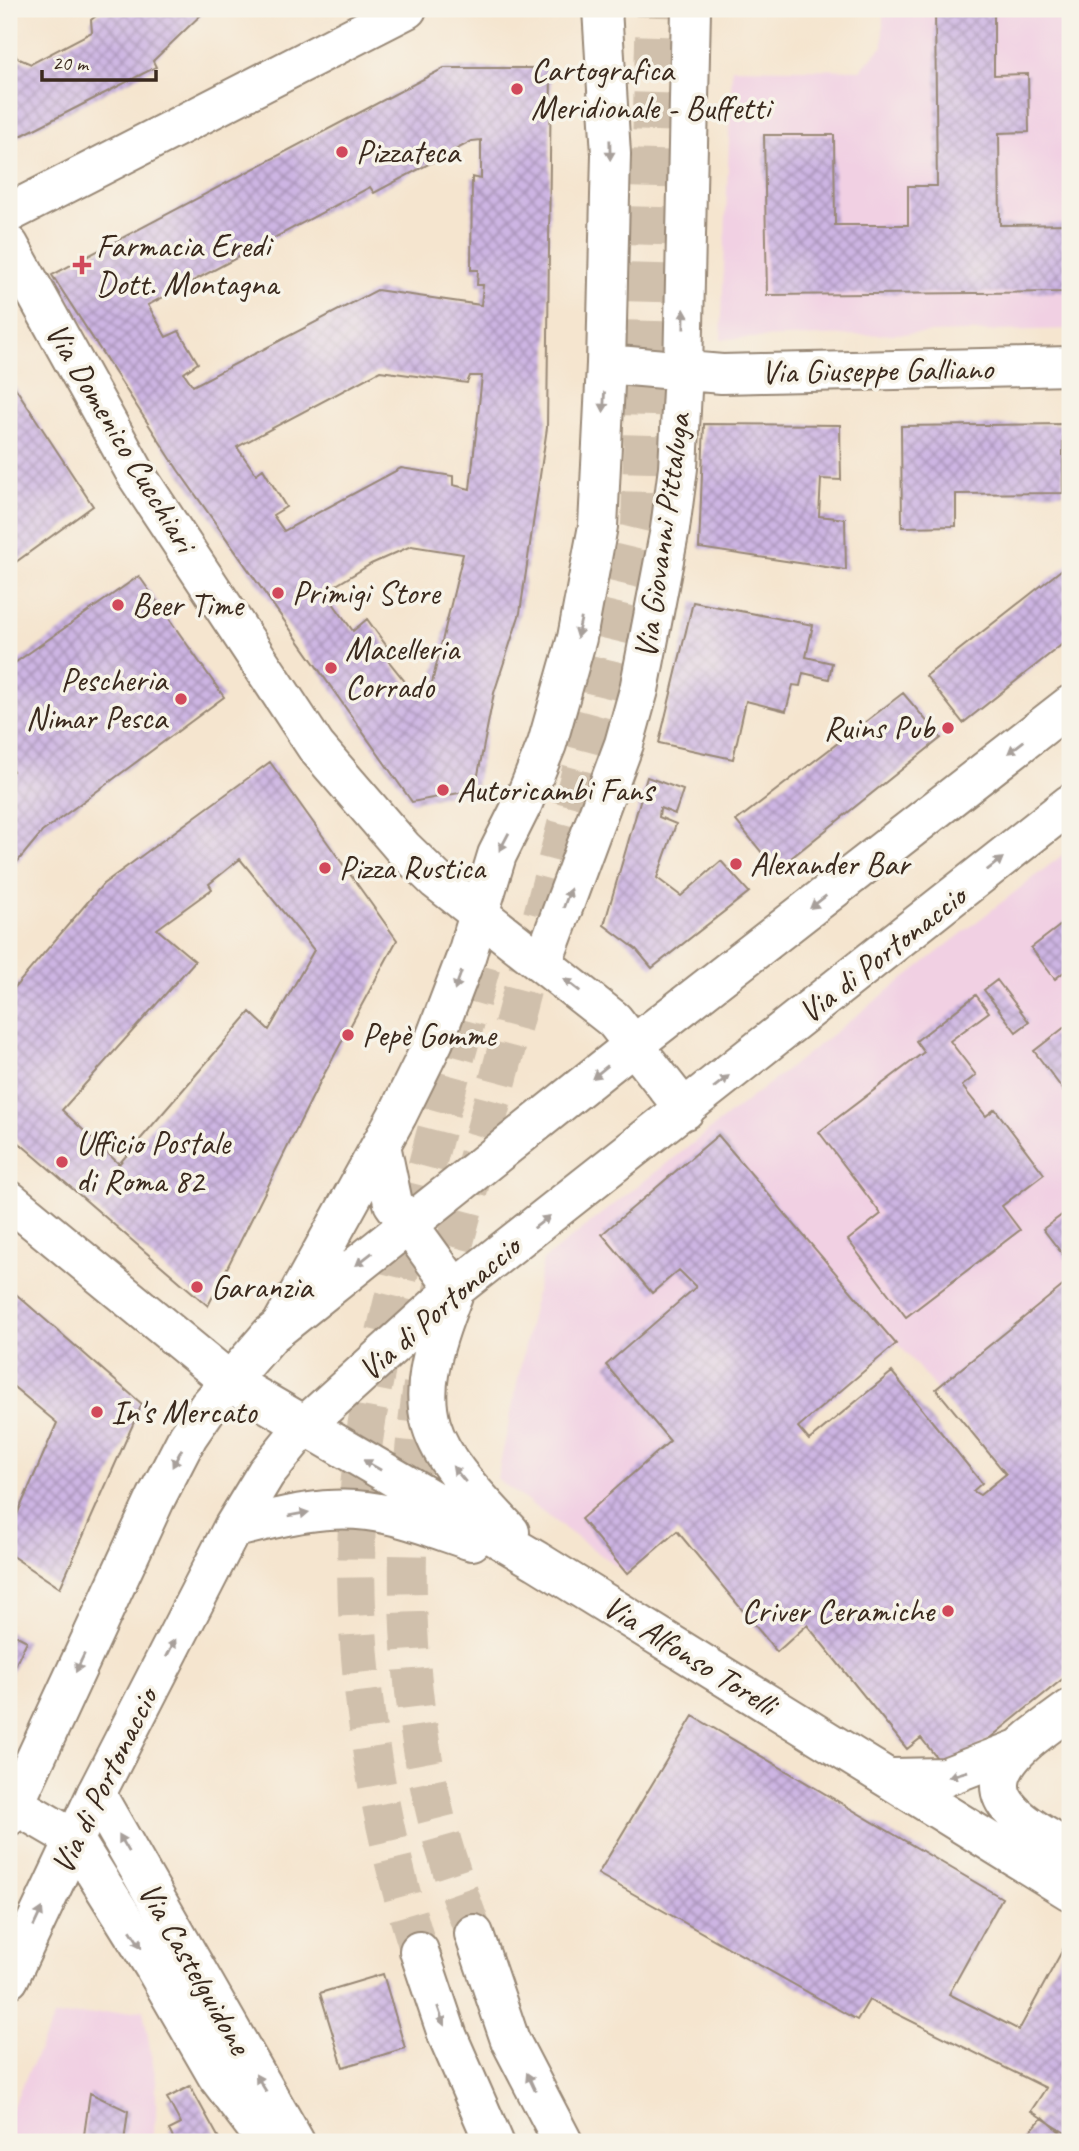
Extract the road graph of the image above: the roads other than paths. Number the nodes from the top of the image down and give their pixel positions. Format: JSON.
{"nodes":[{"id":1,"x":407,"y":9,"type":"edge"},
{"id":2,"x":602,"y":9,"type":"edge"},
{"id":3,"x":691,"y":9,"type":"edge"},
{"id":4,"x":9,"y":214,"type":"edge"},
{"id":5,"x":9,"y":245,"type":"edge"},
{"id":6,"x":606,"y":364,"type":"junction"},
{"id":7,"x":1070,"y":366,"type":"edge"},
{"id":8,"x":683,"y":372,"type":"junction"},
{"id":9,"x":1070,"y":705,"type":"edge"},
{"id":10,"x":1070,"y":804,"type":"edge"},
{"id":11,"x":478,"y":916,"type":"junction"},
{"id":12,"x":543,"y":962,"type":"junction"},
{"id":13,"x":636,"y":1043,"type":"junction"},
{"id":14,"x":685,"y":1110,"type":"junction"},
{"id":15,"x":381,"y":1145,"type":"junction"},
{"id":16,"x":9,"y":1200,"type":"edge"},
{"id":17,"x":408,"y":1225,"type":"junction"},
{"id":18,"x":455,"y":1289,"type":"junction"},
{"id":19,"x":283,"y":1322,"type":"junction"},
{"id":20,"x":229,"y":1381,"type":"junction"},
{"id":21,"x":304,"y":1426,"type":"junction"},
{"id":22,"x":232,"y":1529,"type":"junction"},
{"id":23,"x":537,"y":1561,"type":"junction"},
{"id":24,"x":1070,"y":1709,"type":"edge"},
{"id":25,"x":1020,"y":1748,"type":"junction"},
{"id":26,"x":891,"y":1778,"type":"junction"},
{"id":27,"x":96,"y":1794,"type":"junction"},
{"id":28,"x":11,"y":1810,"type":"edge"},
{"id":29,"x":74,"y":1839,"type":"junction"},
{"id":30,"x":1070,"y":1852,"type":"edge"},
{"id":31,"x":1070,"y":1891,"type":"edge"},
{"id":32,"x":474,"y":1934,"type":"tunnel mouth"},
{"id":33,"x":419,"y":1951,"type":"tunnel mouth"},
{"id":34,"x":9,"y":1979,"type":"edge"},
{"id":35,"x":216,"y":2076,"type":"junction"},
{"id":36,"x":243,"y":2142,"type":"edge"},
{"id":37,"x":267,"y":2142,"type":"edge"},
{"id":38,"x":295,"y":2142,"type":"edge"},
{"id":39,"x":494,"y":2142,"type":"edge"},
{"id":40,"x":563,"y":2142,"type":"edge"}],
"edges":[{"from":1,"to":4,"type":"main road"},
{"from":2,"to":6,"type":"main road","name":"Via Giovanni Pittaluga","one_way":true},
{"from":8,"to":3,"type":"main road","name":"Via Giovanni Pittaluga","one_way":true},
{"from":5,"to":11,"type":"main road","name":"Via Domenico Cucchiari"},
{"from":6,"to":8,"type":"main road","name":"Via Giuseppe Galliano"},
{"from":6,"to":11,"type":"main road","name":"Via Giovanni Pittaluga","one_way":true},
{"from":7,"to":8,"type":"main road","name":"Via Giuseppe Galliano"},
{"from":12,"to":8,"type":"main road","name":"Via Giovanni Pittaluga","one_way":true},
{"from":9,"to":13,"type":"main road","one_way":true},
{"from":14,"to":10,"type":"main road","name":"Via di Portonaccio","one_way":true},
{"from":11,"to":12,"type":"main road","name":"Via Domenico Cucchiari"},
{"from":11,"to":15,"type":"main road","name":"Via Giovanni Pittaluga","one_way":true},
{"from":13,"to":12,"type":"main road","name":"Via Domenico Cucchiari","one_way":true},
{"from":13,"to":14,"type":"main road","name":"Via Domenico Cucchiari"},
{"from":13,"to":17,"type":"main road","one_way":true},
{"from":18,"to":14,"type":"main road","name":"Via di Portonaccio","one_way":true},
{"from":15,"to":17,"type":"main road"},
{"from":15,"to":19,"type":"main road","name":"Via Giovanni Pittaluga"},
{"from":16,"to":20,"type":"main road","name":"Via Alfonso Torelli"},
{"from":17,"to":18,"type":"main road"},
{"from":17,"to":19,"type":"main road","one_way":true},
{"from":18,"to":21,"type":"main road","name":"Via di Portonaccio"},
{"from":23,"to":18,"type":"main road","one_way":true},
{"from":19,"to":20,"type":"main road"},
{"from":20,"to":21,"type":"main road","name":"Via Alfonso Torelli"},
{"from":20,"to":28,"type":"main road","one_way":true},
{"from":21,"to":22,"type":"main road","name":"Via di Portonaccio"},
{"from":23,"to":21,"type":"main road","name":"Via Alfonso Torelli","one_way":true},
{"from":22,"to":23,"type":"main road","one_way":true},
{"from":27,"to":22,"type":"main road","name":"Via di Portonaccio","one_way":true},
{"from":23,"to":26,"type":"main road","name":"Via Alfonso Torelli"},
{"from":24,"to":25,"type":"main road"},
{"from":25,"to":26,"type":"main road","one_way":true},
{"from":25,"to":30,"type":"main road"},
{"from":26,"to":31,"type":"main road","name":"Via Alfonso Torelli"},
{"from":27,"to":29,"type":"main road","name":"Via di Portonaccio"},
{"from":38,"to":27,"type":"main road","name":"Via Castelguidone","one_way":true},
{"from":28,"to":29,"type":"main road"},
{"from":34,"to":29,"type":"main road","name":"Via di Portonaccio","one_way":true},
{"from":29,"to":35,"type":"main road","one_way":true},
{"from":40,"to":32,"type":"main road","one_way":true},
{"from":33,"to":39,"type":"main road","one_way":true},
{"from":35,"to":36,"type":"main road","name":"Via Castelguidone"},
{"from":35,"to":37,"type":"main road"}]}
